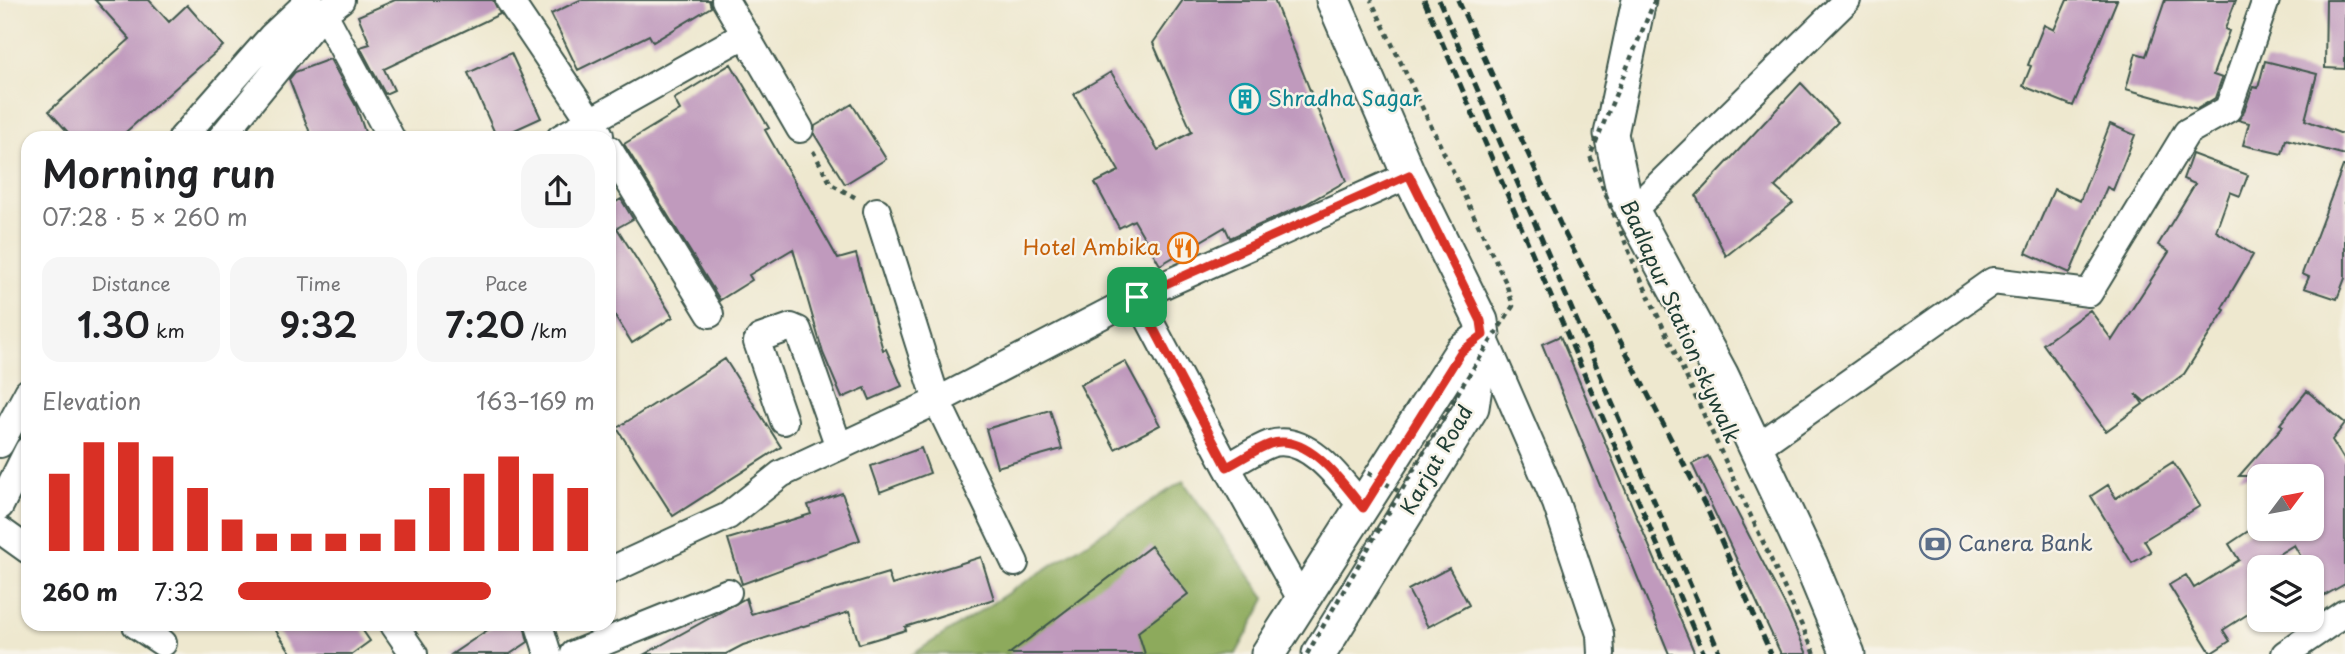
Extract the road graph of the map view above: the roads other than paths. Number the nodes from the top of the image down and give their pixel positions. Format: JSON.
{"nodes":[{"id":1,"x":509,"y":0,"type":"edge"},
{"id":2,"x":725,"y":0,"type":"edge"},
{"id":3,"x":1333,"y":0,"type":"edge"},
{"id":4,"x":1639,"y":0,"type":"edge"},
{"id":5,"x":1847,"y":0,"type":"edge"},
{"id":6,"x":2266,"y":0,"type":"edge"},
{"id":7,"x":324,"y":5,"type":"edge"},
{"id":8,"x":747,"y":34,"type":"junction"},
{"id":9,"x":190,"y":129,"type":"edge"},
{"id":10,"x":597,"y":129,"type":"edge"},
{"id":11,"x":800,"y":129,"type":"road end"},
{"id":12,"x":225,"y":131,"type":"edge"},
{"id":13,"x":387,"y":131,"type":"edge"},
{"id":14,"x":616,"y":160,"type":"edge"},
{"id":15,"x":1409,"y":175,"type":"junction"},
{"id":16,"x":1633,"y":210,"type":"junction"},
{"id":17,"x":877,"y":211,"type":"road end"},
{"id":18,"x":1137,"y":297,"type":"junction"},
{"id":19,"x":710,"y":314,"type":"dead end"},
{"id":20,"x":1483,"y":335,"type":"junction"},
{"id":21,"x":937,"y":401,"type":"junction"},
{"id":22,"x":21,"y":405,"type":"edge"},
{"id":23,"x":785,"y":421,"type":"dead end"},
{"id":24,"x":0,"y":444,"type":"edge"},
{"id":25,"x":839,"y":447,"type":"junction"},
{"id":26,"x":1756,"y":448,"type":"junction"},
{"id":27,"x":21,"y":464,"type":"edge"},
{"id":28,"x":1227,"y":467,"type":"junction"},
{"id":29,"x":0,"y":506,"type":"edge"},
{"id":30,"x":1363,"y":508,"type":"junction"},
{"id":31,"x":0,"y":530,"type":"edge"},
{"id":32,"x":21,"y":545,"type":"edge"},
{"id":33,"x":1015,"y":563,"type":"dead end"},
{"id":34,"x":616,"y":568,"type":"edge"},
{"id":35,"x":729,"y":592,"type":"dead end"},
{"id":36,"x":1302,"y":601,"type":"junction"},
{"id":37,"x":2345,"y":613,"type":"edge"},
{"id":38,"x":145,"y":631,"type":"edge"},
{"id":39,"x":398,"y":631,"type":"edge"},
{"id":40,"x":541,"y":631,"type":"edge"},
{"id":41,"x":163,"y":643,"type":"dead end"},
{"id":42,"x":414,"y":654,"type":"edge"},
{"id":43,"x":548,"y":654,"type":"edge"},
{"id":44,"x":574,"y":654,"type":"edge"},
{"id":45,"x":1268,"y":654,"type":"edge"},
{"id":46,"x":1318,"y":654,"type":"edge"},
{"id":47,"x":1601,"y":654,"type":"edge"},
{"id":48,"x":1848,"y":654,"type":"edge"},
{"id":49,"x":2286,"y":654,"type":"edge"}],
"edges":[{"from":1,"to":10,"type":"street"},
{"from":2,"to":8,"type":"street"},
{"from":3,"to":15,"type":"main road"},
{"from":4,"to":16,"type":"main road"},
{"from":5,"to":16,"type":"street"},
{"from":6,"to":26,"type":"street"},
{"from":7,"to":9,"type":"street"},
{"from":7,"to":12,"type":"street"},
{"from":7,"to":13,"type":"street"},
{"from":8,"to":10,"type":"street"},
{"from":8,"to":11,"type":"street"},
{"from":14,"to":19,"type":"street"},
{"from":15,"to":18,"type":"street"},
{"from":15,"to":20,"type":"main road"},
{"from":16,"to":26,"type":"main road"},
{"from":17,"to":21,"type":"street"},
{"from":18,"to":21,"type":"street"},
{"from":18,"to":28,"type":"street"},
{"from":20,"to":30,"type":"main road","name":"Karjat Road"},
{"from":20,"to":46,"type":"main road","name":"Karjat Road"},
{"from":20,"to":47,"type":"street"},
{"from":21,"to":25,"type":"street"},
{"from":21,"to":33,"type":"street"},
{"from":22,"to":24,"type":"street"},
{"from":23,"to":25,"type":"street"},
{"from":25,"to":34,"type":"street"},
{"from":26,"to":48,"type":"main road"},
{"from":27,"to":29,"type":"street"},
{"from":28,"to":30,"type":"street"},
{"from":28,"to":36,"type":"street"},
{"from":30,"to":36,"type":"main road","name":"Karjat Road"},
{"from":31,"to":32,"type":"street"},
{"from":35,"to":44,"type":"street"},
{"from":36,"to":45,"type":"main road","name":"Karjat Road"},
{"from":37,"to":49,"type":"street"},
{"from":38,"to":41,"type":"street"},
{"from":39,"to":42,"type":"street"},
{"from":40,"to":43,"type":"street"}]}
